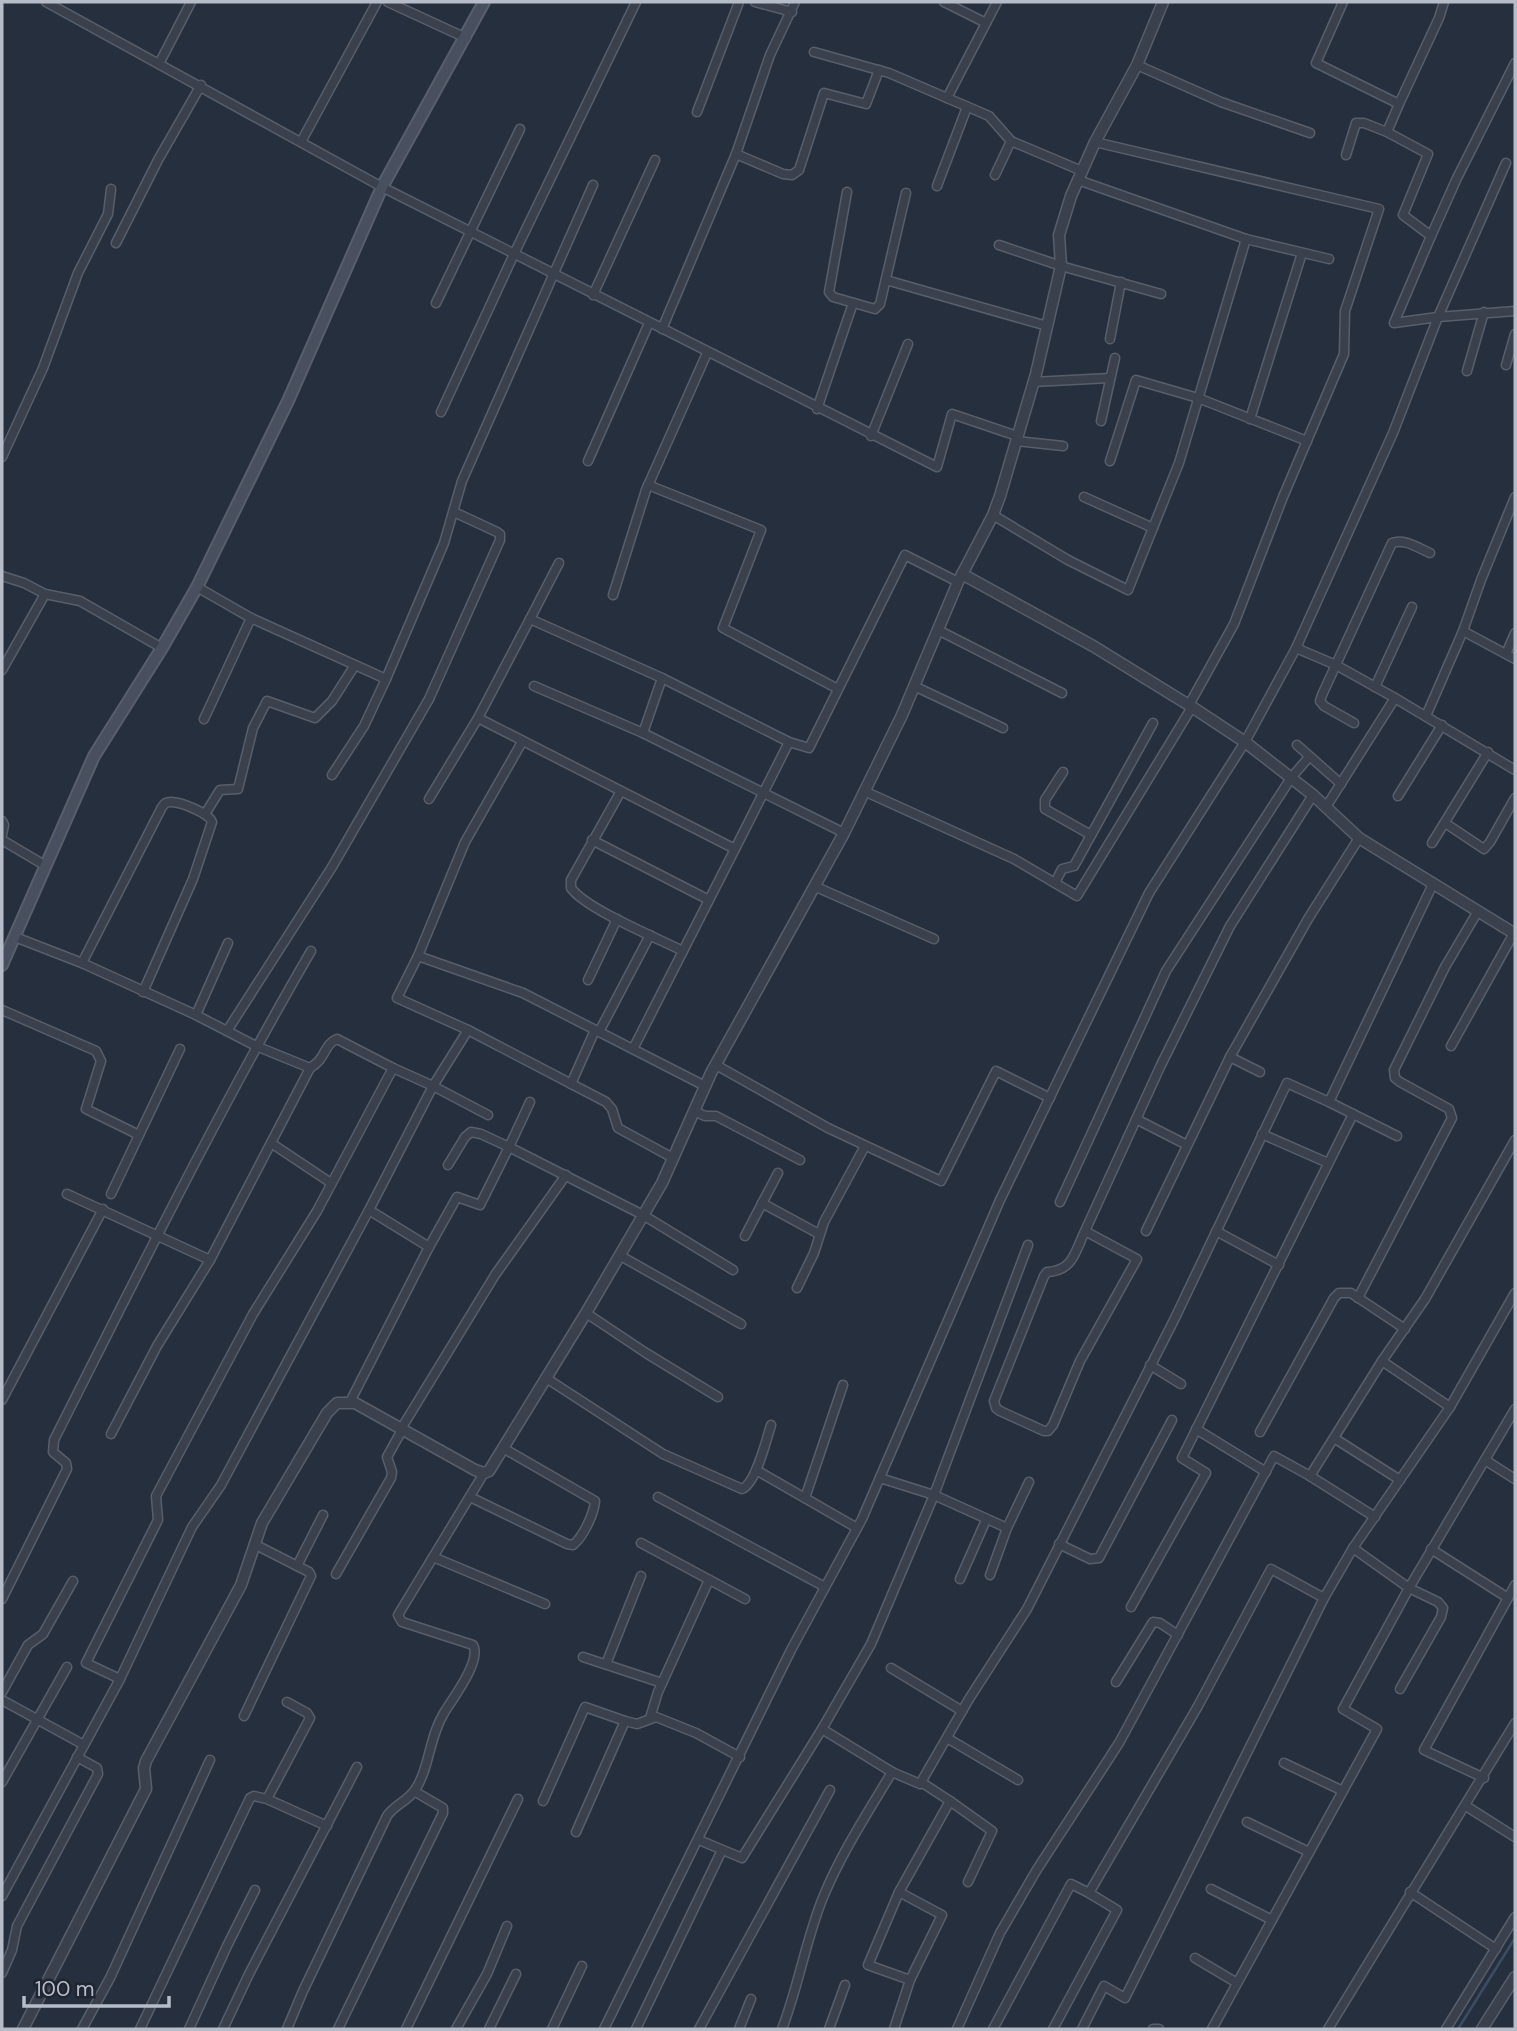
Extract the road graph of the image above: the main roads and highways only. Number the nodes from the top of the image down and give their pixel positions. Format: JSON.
{"nodes":[{"id":1,"x":484,"y":2,"type":"edge"},
{"id":2,"x":2,"y":965,"type":"edge"}],
"edges":[{"from":1,"to":2,"type":"main road"}]}
